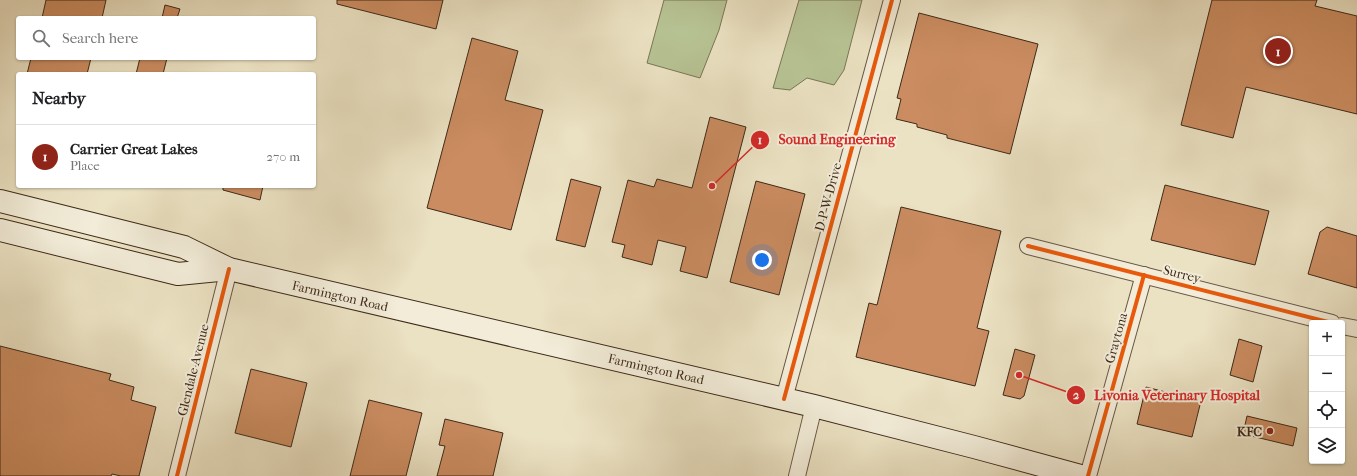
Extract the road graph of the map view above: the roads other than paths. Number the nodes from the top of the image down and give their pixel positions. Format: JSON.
{"nodes":[{"id":1,"x":892,"y":0,"type":"edge"},
{"id":2,"x":0,"y":201,"type":"edge"},
{"id":3,"x":0,"y":230,"type":"edge"},
{"id":4,"x":1028,"y":246,"type":"dead end"},
{"id":5,"x":229,"y":269,"type":"junction"},
{"id":6,"x":1144,"y":275,"type":"junction"},
{"id":7,"x":1320,"y":320,"type":"edge"},
{"id":8,"x":1345,"y":327,"type":"edge"},
{"id":9,"x":1357,"y":330,"type":"edge"},
{"id":10,"x":784,"y":399,"type":"junction"},
{"id":11,"x":814,"y":406,"type":"junction"},
{"id":12,"x":177,"y":476,"type":"edge"},
{"id":13,"x":797,"y":476,"type":"edge"},
{"id":14,"x":1081,"y":476,"type":"edge"},
{"id":15,"x":1088,"y":476,"type":"edge"}],
"edges":[{"from":1,"to":10,"type":"street","name":"D P W Drive"},
{"from":2,"to":5,"type":"main road","name":"Farmington Road"},
{"from":3,"to":5,"type":"main road","name":"Farmington Road"},
{"from":4,"to":6,"type":"street","name":"Surrey"},
{"from":5,"to":10,"type":"main road","name":"Farmington Road"},
{"from":5,"to":12,"type":"street","name":"Glendale Avenue"},
{"from":6,"to":7,"type":"street","name":"Surrey"},
{"from":6,"to":15,"type":"street","name":"Graytona"},
{"from":8,"to":9,"type":"street"},
{"from":10,"to":11,"type":"main road","name":"Farmington Road"},
{"from":11,"to":13,"type":"street"},
{"from":11,"to":14,"type":"main road","name":"Farmington Road"}]}
